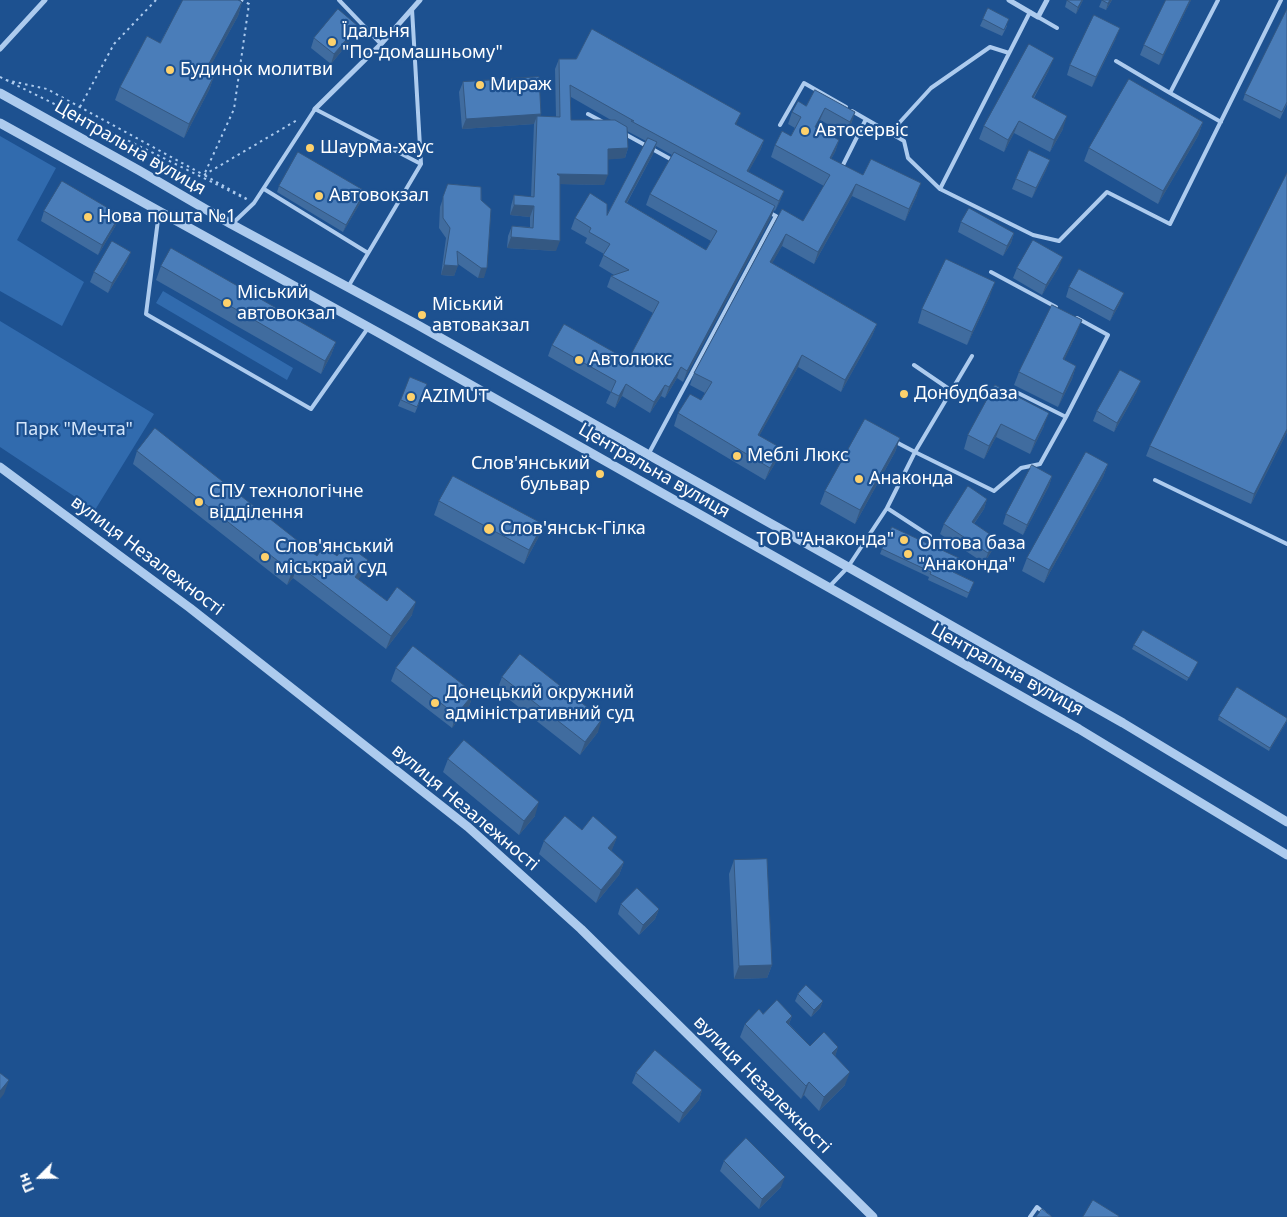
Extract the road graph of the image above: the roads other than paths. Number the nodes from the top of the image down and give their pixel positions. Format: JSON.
{"nodes":[{"id":1,"x":45,"y":0,"type":"edge"},
{"id":2,"x":338,"y":0,"type":"edge"},
{"id":3,"x":420,"y":0,"type":"edge"},
{"id":4,"x":1009,"y":0,"type":"edge"},
{"id":5,"x":1047,"y":0,"type":"edge"},
{"id":6,"x":1218,"y":0,"type":"edge"},
{"id":7,"x":1281,"y":0,"type":"edge"},
{"id":8,"x":412,"y":9,"type":"junction"},
{"id":9,"x":1030,"y":12,"type":"junction"},
{"id":10,"x":1038,"y":17,"type":"junction"},
{"id":11,"x":1057,"y":28,"type":"dead end"},
{"id":12,"x":381,"y":44,"type":"junction"},
{"id":13,"x":0,"y":50,"type":"edge"},
{"id":14,"x":1009,"y":53,"type":"junction"},
{"id":15,"x":1116,"y":61,"type":"dead end"},
{"id":16,"x":0,"y":93,"type":"edge"},
{"id":17,"x":1170,"y":93,"type":"junction"},
{"id":18,"x":315,"y":109,"type":"junction"},
{"id":19,"x":588,"y":114,"type":"dead end"},
{"id":20,"x":866,"y":119,"type":"junction"},
{"id":21,"x":1221,"y":122,"type":"junction"},
{"id":22,"x":0,"y":123,"type":"edge"},
{"id":23,"x":606,"y":124,"type":"edge"},
{"id":24,"x":780,"y":125,"type":"dead end"},
{"id":25,"x":622,"y":133,"type":"edge"},
{"id":26,"x":890,"y":133,"type":"junction"},
{"id":27,"x":421,"y":164,"type":"junction"},
{"id":28,"x":682,"y":165,"type":"edge"},
{"id":29,"x":843,"y":165,"type":"edge"},
{"id":30,"x":264,"y":189,"type":"junction"},
{"id":31,"x":940,"y":189,"type":"junction"},
{"id":32,"x":759,"y":207,"type":"edge"},
{"id":33,"x":159,"y":212,"type":"junction"},
{"id":34,"x":231,"y":224,"type":"junction"},
{"id":35,"x":368,"y":253,"type":"junction"},
{"id":36,"x":991,"y":272,"type":"dead end"},
{"id":37,"x":348,"y":287,"type":"junction"},
{"id":38,"x":1058,"y":308,"type":"edge"},
{"id":39,"x":1075,"y":317,"type":"edge"},
{"id":40,"x":368,"y":327,"type":"junction"},
{"id":41,"x":972,"y":356,"type":"dead end"},
{"id":42,"x":914,"y":365,"type":"dead end"},
{"id":43,"x":1012,"y":390,"type":"dead end"},
{"id":44,"x":952,"y":391,"type":"junction"},
{"id":45,"x":1066,"y":418,"type":"junction"},
{"id":46,"x":891,"y":440,"type":"edge"},
{"id":47,"x":914,"y":452,"type":"junction"},
{"id":48,"x":648,"y":455,"type":"junction"},
{"id":49,"x":1,"y":470,"type":"edge"},
{"id":50,"x":1154,"y":480,"type":"dead end"},
{"id":51,"x":887,"y":508,"type":"junction"},
{"id":52,"x":930,"y":536,"type":"dead end"},
{"id":53,"x":1287,"y":544,"type":"edge"},
{"id":54,"x":848,"y":567,"type":"junction"},
{"id":55,"x":828,"y":588,"type":"junction"},
{"id":56,"x":1287,"y":822,"type":"edge"},
{"id":57,"x":1287,"y":855,"type":"edge"},
{"id":58,"x":873,"y":1217,"type":"edge"},
{"id":59,"x":1030,"y":1217,"type":"edge"},
{"id":60,"x":1049,"y":1217,"type":"edge"}],
"edges":[{"from":1,"to":13,"type":"street"},
{"from":2,"to":12,"type":"lane"},
{"from":3,"to":8,"type":"street"},
{"from":4,"to":9,"type":"street"},
{"from":5,"to":10,"type":"street"},
{"from":6,"to":17,"type":"lane"},
{"from":7,"to":21,"type":"lane"},
{"from":8,"to":12,"type":"street"},
{"from":8,"to":27,"type":"lane"},
{"from":9,"to":10,"type":"street"},
{"from":9,"to":14,"type":"lane"},
{"from":10,"to":11,"type":"lane"},
{"from":12,"to":18,"type":"street"},
{"from":14,"to":26,"type":"lane"},
{"from":14,"to":31,"type":"lane"},
{"from":15,"to":17,"type":"lane"},
{"from":16,"to":34,"type":"street","name":"Центральна вулиця"},
{"from":17,"to":21,"type":"lane"},
{"from":18,"to":27,"type":"lane"},
{"from":18,"to":30,"type":"lane"},
{"from":19,"to":23,"type":"lane"},
{"from":20,"to":24,"type":"lane"},
{"from":20,"to":26,"type":"lane"},
{"from":20,"to":29,"type":"lane"},
{"from":21,"to":31,"type":"lane"},
{"from":22,"to":33,"type":"street","name":"Центральна вулиця"},
{"from":25,"to":28,"type":"lane"},
{"from":26,"to":31,"type":"lane"},
{"from":27,"to":35,"type":"lane"},
{"from":30,"to":34,"type":"lane"},
{"from":30,"to":35,"type":"lane"},
{"from":32,"to":48,"type":"lane"},
{"from":33,"to":40,"type":"street","name":"Центральна вулиця"},
{"from":33,"to":40,"type":"lane"},
{"from":34,"to":37,"type":"street","name":"Центральна вулиця"},
{"from":35,"to":37,"type":"lane"},
{"from":36,"to":38,"type":"lane"},
{"from":37,"to":48,"type":"street","name":"Центральна вулиця"},
{"from":39,"to":45,"type":"lane"},
{"from":40,"to":55,"type":"street","name":"Центральна вулиця"},
{"from":41,"to":44,"type":"lane"},
{"from":42,"to":44,"type":"lane"},
{"from":43,"to":45,"type":"lane"},
{"from":44,"to":47,"type":"lane"},
{"from":45,"to":47,"type":"lane"},
{"from":46,"to":47,"type":"lane"},
{"from":47,"to":51,"type":"lane"},
{"from":48,"to":54,"type":"street","name":"Центральна вулиця"},
{"from":49,"to":58,"type":"street","name":"вулиця Незалежності"},
{"from":50,"to":53,"type":"lane"},
{"from":51,"to":52,"type":"lane"},
{"from":51,"to":54,"type":"lane"},
{"from":54,"to":55,"type":"lane"},
{"from":54,"to":56,"type":"street","name":"Центральна вулиця"},
{"from":55,"to":57,"type":"street","name":"Центральна вулиця"},
{"from":59,"to":60,"type":"lane"}]}
